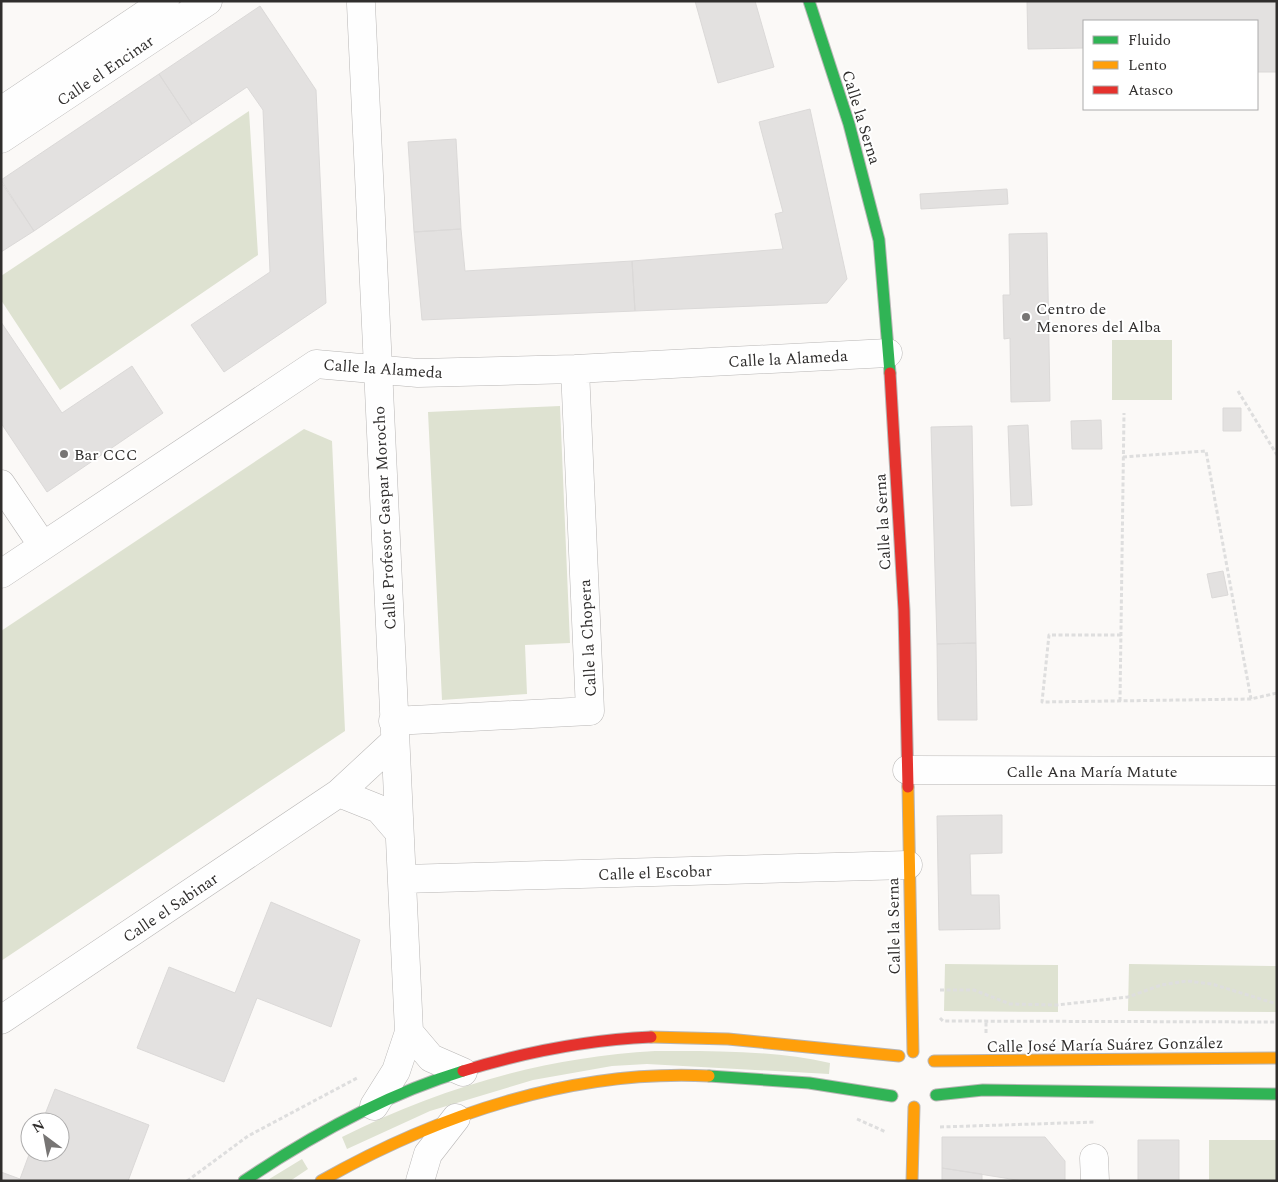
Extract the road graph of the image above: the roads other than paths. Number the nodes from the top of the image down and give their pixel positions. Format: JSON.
{"nodes":[{"id":1,"x":165,"y":1,"type":"edge"},
{"id":2,"x":208,"y":1,"type":"edge"},
{"id":3,"x":809,"y":1,"type":"edge"},
{"id":4,"x":358,"y":2,"type":"edge"},
{"id":5,"x":1,"y":111,"type":"edge"},
{"id":6,"x":1,"y":139,"type":"edge"},
{"id":7,"x":888,"y":353,"type":"junction"},
{"id":8,"x":377,"y":369,"type":"junction"},
{"id":9,"x":575,"y":369,"type":"junction"},
{"id":10,"x":1,"y":484,"type":"edge"},
{"id":11,"x":43,"y":546,"type":"junction"},
{"id":12,"x":1,"y":574,"type":"edge"},
{"id":13,"x":394,"y":732,"type":"junction"},
{"id":14,"x":907,"y":770,"type":"junction"},
{"id":15,"x":1277,"y":771,"type":"edge"},
{"id":16,"x":339,"y":793,"type":"junction"},
{"id":17,"x":398,"y":831,"type":"junction"},
{"id":18,"x":908,"y":865,"type":"junction"},
{"id":19,"x":403,"y":879,"type":"junction"},
{"id":20,"x":1,"y":1020,"type":"edge"},
{"id":21,"x":408,"y":1032,"type":"junction"},
{"id":22,"x":913,"y":1052,"type":"junction"},
{"id":23,"x":899,"y":1056,"type":"junction"},
{"id":24,"x":1277,"y":1058,"type":"edge"},
{"id":25,"x":934,"y":1061,"type":"junction"},
{"id":26,"x":889,"y":1069,"type":"dead end"},
{"id":27,"x":463,"y":1072,"type":"junction"},
{"id":28,"x":1277,"y":1094,"type":"edge"},
{"id":29,"x":910,"y":1100,"type":"junction"},
{"id":30,"x":374,"y":1106,"type":"junction"},
{"id":31,"x":456,"y":1118,"type":"junction"},
{"id":32,"x":244,"y":1181,"type":"edge"},
{"id":33,"x":321,"y":1181,"type":"edge"},
{"id":34,"x":420,"y":1181,"type":"edge"},
{"id":35,"x":912,"y":1181,"type":"edge"}],
"edges":[{"from":1,"to":5,"type":"street","name":"Calle el Encinar"},
{"from":2,"to":6,"type":"street","name":"Calle el Encinar"},
{"from":3,"to":7,"type":"main road","name":"Calle la Serna"},
{"from":4,"to":8,"type":"street","name":"Calle Profesor Gaspar Morocho"},
{"from":7,"to":9,"type":"street","name":"Calle la Alameda"},
{"from":7,"to":14,"type":"main road","name":"Calle la Serna"},
{"from":8,"to":9,"type":"street","name":"Calle la Alameda"},
{"from":8,"to":11,"type":"street","name":"Calle la Alameda"},
{"from":8,"to":13,"type":"street","name":"Calle Profesor Gaspar Morocho"},
{"from":9,"to":13,"type":"street","name":"Calle la Chopera"},
{"from":10,"to":11,"type":"street"},
{"from":11,"to":12,"type":"street","name":"Calle la Alameda"},
{"from":13,"to":16,"type":"street","name":"Calle el Sabinar"},
{"from":13,"to":17,"type":"street","name":"Calle Profesor Gaspar Morocho"},
{"from":14,"to":15,"type":"street","name":"Calle Ana María Matute"},
{"from":14,"to":18,"type":"main road","name":"Calle la Serna"},
{"from":16,"to":17,"type":"street"},
{"from":16,"to":20,"type":"street","name":"Calle el Sabinar"},
{"from":17,"to":19,"type":"street","name":"Calle Profesor Gaspar Morocho"},
{"from":18,"to":19,"type":"street","name":"Calle el Escobar"},
{"from":18,"to":22,"type":"main road","name":"Calle la Serna"},
{"from":19,"to":21,"type":"street","name":"Calle Profesor Gaspar Morocho"},
{"from":21,"to":27,"type":"street"},
{"from":21,"to":30,"type":"street","name":"Calle Profesor Gaspar Morocho"},
{"from":22,"to":23,"type":"main road"},
{"from":22,"to":25,"type":"main road"},
{"from":23,"to":26,"type":"main road"},
{"from":23,"to":27,"type":"main road"},
{"from":24,"to":25,"type":"main road","name":"Calle José María Suárez González"},
{"from":25,"to":29,"type":"main road"},
{"from":27,"to":30,"type":"main road"},
{"from":28,"to":29,"type":"main road"},
{"from":29,"to":31,"type":"main road"},
{"from":29,"to":35,"type":"main road"},
{"from":30,"to":32,"type":"main road"},
{"from":31,"to":33,"type":"main road"},
{"from":31,"to":34,"type":"street"}]}
